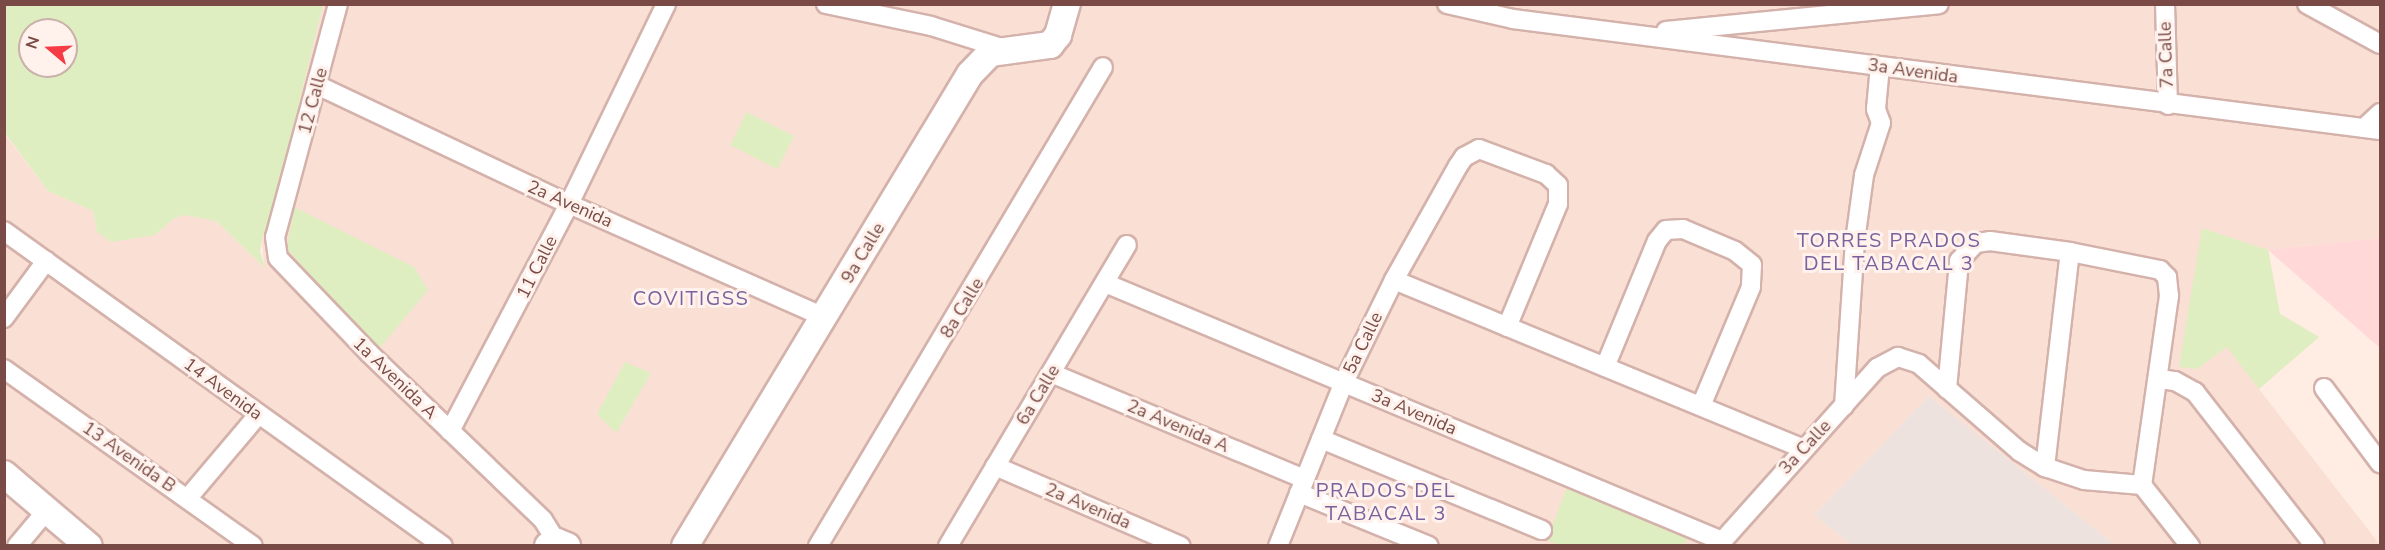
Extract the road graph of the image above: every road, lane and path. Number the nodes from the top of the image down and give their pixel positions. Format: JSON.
{"nodes":[{"id":1,"x":338,"y":4,"type":"edge"},
{"id":2,"x":666,"y":4,"type":"edge"},
{"id":3,"x":826,"y":4,"type":"edge"},
{"id":4,"x":1067,"y":4,"type":"edge"},
{"id":5,"x":1448,"y":4,"type":"edge"},
{"id":6,"x":1939,"y":4,"type":"edge"},
{"id":7,"x":2164,"y":4,"type":"edge"},
{"id":8,"x":2307,"y":4,"type":"edge"},
{"id":9,"x":1514,"y":12,"type":"edge"},
{"id":10,"x":1645,"y":33,"type":"junction"},
{"id":11,"x":2380,"y":44,"type":"edge"},
{"id":12,"x":1009,"y":50,"type":"junction"},
{"id":13,"x":1880,"y":66,"type":"junction"},
{"id":14,"x":1103,"y":67,"type":"dead end"},
{"id":15,"x":317,"y":86,"type":"junction"},
{"id":16,"x":2168,"y":105,"type":"junction"},
{"id":17,"x":2380,"y":113,"type":"edge"},
{"id":18,"x":2372,"y":129,"type":"edge"},
{"id":19,"x":286,"y":197,"type":"joint"},
{"id":20,"x":569,"y":204,"type":"junction"},
{"id":21,"x":4,"y":231,"type":"edge"},
{"id":22,"x":1127,"y":245,"type":"dead end"},
{"id":23,"x":2070,"y":252,"type":"junction"},
{"id":24,"x":46,"y":261,"type":"junction"},
{"id":25,"x":1394,"y":280,"type":"junction"},
{"id":26,"x":1105,"y":283,"type":"junction"},
{"id":27,"x":824,"y":317,"type":"junction"},
{"id":28,"x":4,"y":318,"type":"edge"},
{"id":29,"x":1507,"y":327,"type":"junction"},
{"id":30,"x":1605,"y":367,"type":"junction"},
{"id":31,"x":4,"y":369,"type":"edge"},
{"id":32,"x":1051,"y":373,"type":"junction"},
{"id":33,"x":2160,"y":379,"type":"junction"},
{"id":34,"x":1344,"y":382,"type":"junction"},
{"id":35,"x":1947,"y":388,"type":"junction"},
{"id":36,"x":2324,"y":388,"type":"dead end"},
{"id":37,"x":1701,"y":406,"type":"junction"},
{"id":38,"x":1844,"y":406,"type":"junction"},
{"id":39,"x":258,"y":415,"type":"junction"},
{"id":40,"x":450,"y":431,"type":"junction"},
{"id":41,"x":1321,"y":439,"type":"junction"},
{"id":42,"x":1802,"y":448,"type":"junction"},
{"id":43,"x":2380,"y":463,"type":"edge"},
{"id":44,"x":995,"y":466,"type":"junction"},
{"id":45,"x":2045,"y":467,"type":"junction"},
{"id":46,"x":4,"y":474,"type":"edge"},
{"id":47,"x":2142,"y":485,"type":"junction"},
{"id":48,"x":1302,"y":486,"type":"junction"},
{"id":49,"x":187,"y":499,"type":"junction"},
{"id":50,"x":47,"y":510,"type":"junction"},
{"id":51,"x":1542,"y":530,"type":"dead end"},
{"id":52,"x":1720,"y":543,"type":"edge"},
{"id":53,"x":557,"y":544,"type":"edge"},
{"id":54,"x":17,"y":546,"type":"edge"},
{"id":55,"x":88,"y":546,"type":"edge"},
{"id":56,"x":253,"y":546,"type":"edge"},
{"id":57,"x":443,"y":546,"type":"edge"},
{"id":58,"x":685,"y":546,"type":"edge"},
{"id":59,"x":818,"y":546,"type":"edge"},
{"id":60,"x":948,"y":546,"type":"edge"},
{"id":61,"x":1181,"y":546,"type":"edge"},
{"id":62,"x":1278,"y":546,"type":"edge"},
{"id":63,"x":1429,"y":546,"type":"edge"},
{"id":64,"x":2190,"y":546,"type":"edge"},
{"id":65,"x":2315,"y":546,"type":"edge"}],
"edges":[{"from":1,"to":15,"type":"street","name":"12 Calle"},
{"from":2,"to":20,"type":"street","name":"11 Calle"},
{"from":3,"to":12,"type":"street"},
{"from":4,"to":12,"type":"main road","name":"9a Calle"},
{"from":5,"to":9,"type":"street","name":"3a Avenida"},
{"from":6,"to":10,"type":"street"},
{"from":7,"to":16,"type":"street","name":"7a Calle"},
{"from":8,"to":11,"type":"street"},
{"from":9,"to":10,"type":"street","name":"3a Avenida"},
{"from":10,"to":13,"type":"street","name":"3a Avenida"},
{"from":12,"to":27,"type":"main road","name":"9a Calle"},
{"from":13,"to":16,"type":"street","name":"3a Avenida"},
{"from":13,"to":38,"type":"street"},
{"from":14,"to":59,"type":"street","name":"8a Calle"},
{"from":15,"to":19,"type":"street","name":"12 Calle"},
{"from":15,"to":20,"type":"street","name":"2a Avenida"},
{"from":16,"to":18,"type":"street","name":"3a Avenida"},
{"from":17,"to":18,"type":"street"},
{"from":19,"to":40,"type":"street","name":"1a Avenida A"},
{"from":20,"to":27,"type":"street","name":"2a Avenida"},
{"from":20,"to":40,"type":"street","name":"11 Calle"},
{"from":21,"to":24,"type":"street","name":"14 Avenida"},
{"from":22,"to":26,"type":"street","name":"6a Calle"},
{"from":23,"to":33,"type":"street"},
{"from":23,"to":35,"type":"street"},
{"from":23,"to":45,"type":"street"},
{"from":24,"to":28,"type":"street"},
{"from":24,"to":39,"type":"street","name":"14 Avenida"},
{"from":25,"to":29,"type":"street"},
{"from":25,"to":29,"type":"street","name":"5a Calle"},
{"from":25,"to":34,"type":"street","name":"5a Calle"},
{"from":26,"to":32,"type":"street","name":"6a Calle"},
{"from":26,"to":34,"type":"street","name":"3a Avenida"},
{"from":27,"to":58,"type":"main road","name":"9a Calle"},
{"from":29,"to":30,"type":"street"},
{"from":30,"to":37,"type":"street"},
{"from":30,"to":37,"type":"street"},
{"from":31,"to":49,"type":"street","name":"13 Avenida B"},
{"from":32,"to":44,"type":"street","name":"6a Calle"},
{"from":32,"to":48,"type":"street","name":"2a Avenida A"},
{"from":33,"to":47,"type":"street"},
{"from":33,"to":65,"type":"street"},
{"from":34,"to":41,"type":"street","name":"5a Calle"},
{"from":34,"to":52,"type":"street","name":"3a Avenida"},
{"from":35,"to":38,"type":"street","name":"3a Calle"},
{"from":35,"to":45,"type":"street"},
{"from":36,"to":43,"type":"street"},
{"from":37,"to":42,"type":"street"},
{"from":38,"to":42,"type":"street","name":"3a Calle"},
{"from":39,"to":49,"type":"street"},
{"from":39,"to":57,"type":"street","name":"14 Avenida"},
{"from":40,"to":53,"type":"street","name":"1a Avenida A"},
{"from":41,"to":48,"type":"street","name":"5a Calle"},
{"from":41,"to":51,"type":"street"},
{"from":42,"to":52,"type":"street","name":"3a Calle"},
{"from":44,"to":60,"type":"street","name":"6a Calle"},
{"from":44,"to":61,"type":"street","name":"2a Avenida"},
{"from":45,"to":47,"type":"street"},
{"from":46,"to":50,"type":"main road"},
{"from":47,"to":64,"type":"street"},
{"from":48,"to":62,"type":"street","name":"5a Calle"},
{"from":48,"to":63,"type":"street","name":"2a Avenida A"},
{"from":49,"to":56,"type":"street","name":"13 Avenida B"},
{"from":50,"to":54,"type":"street"},
{"from":50,"to":55,"type":"main road"}]}
